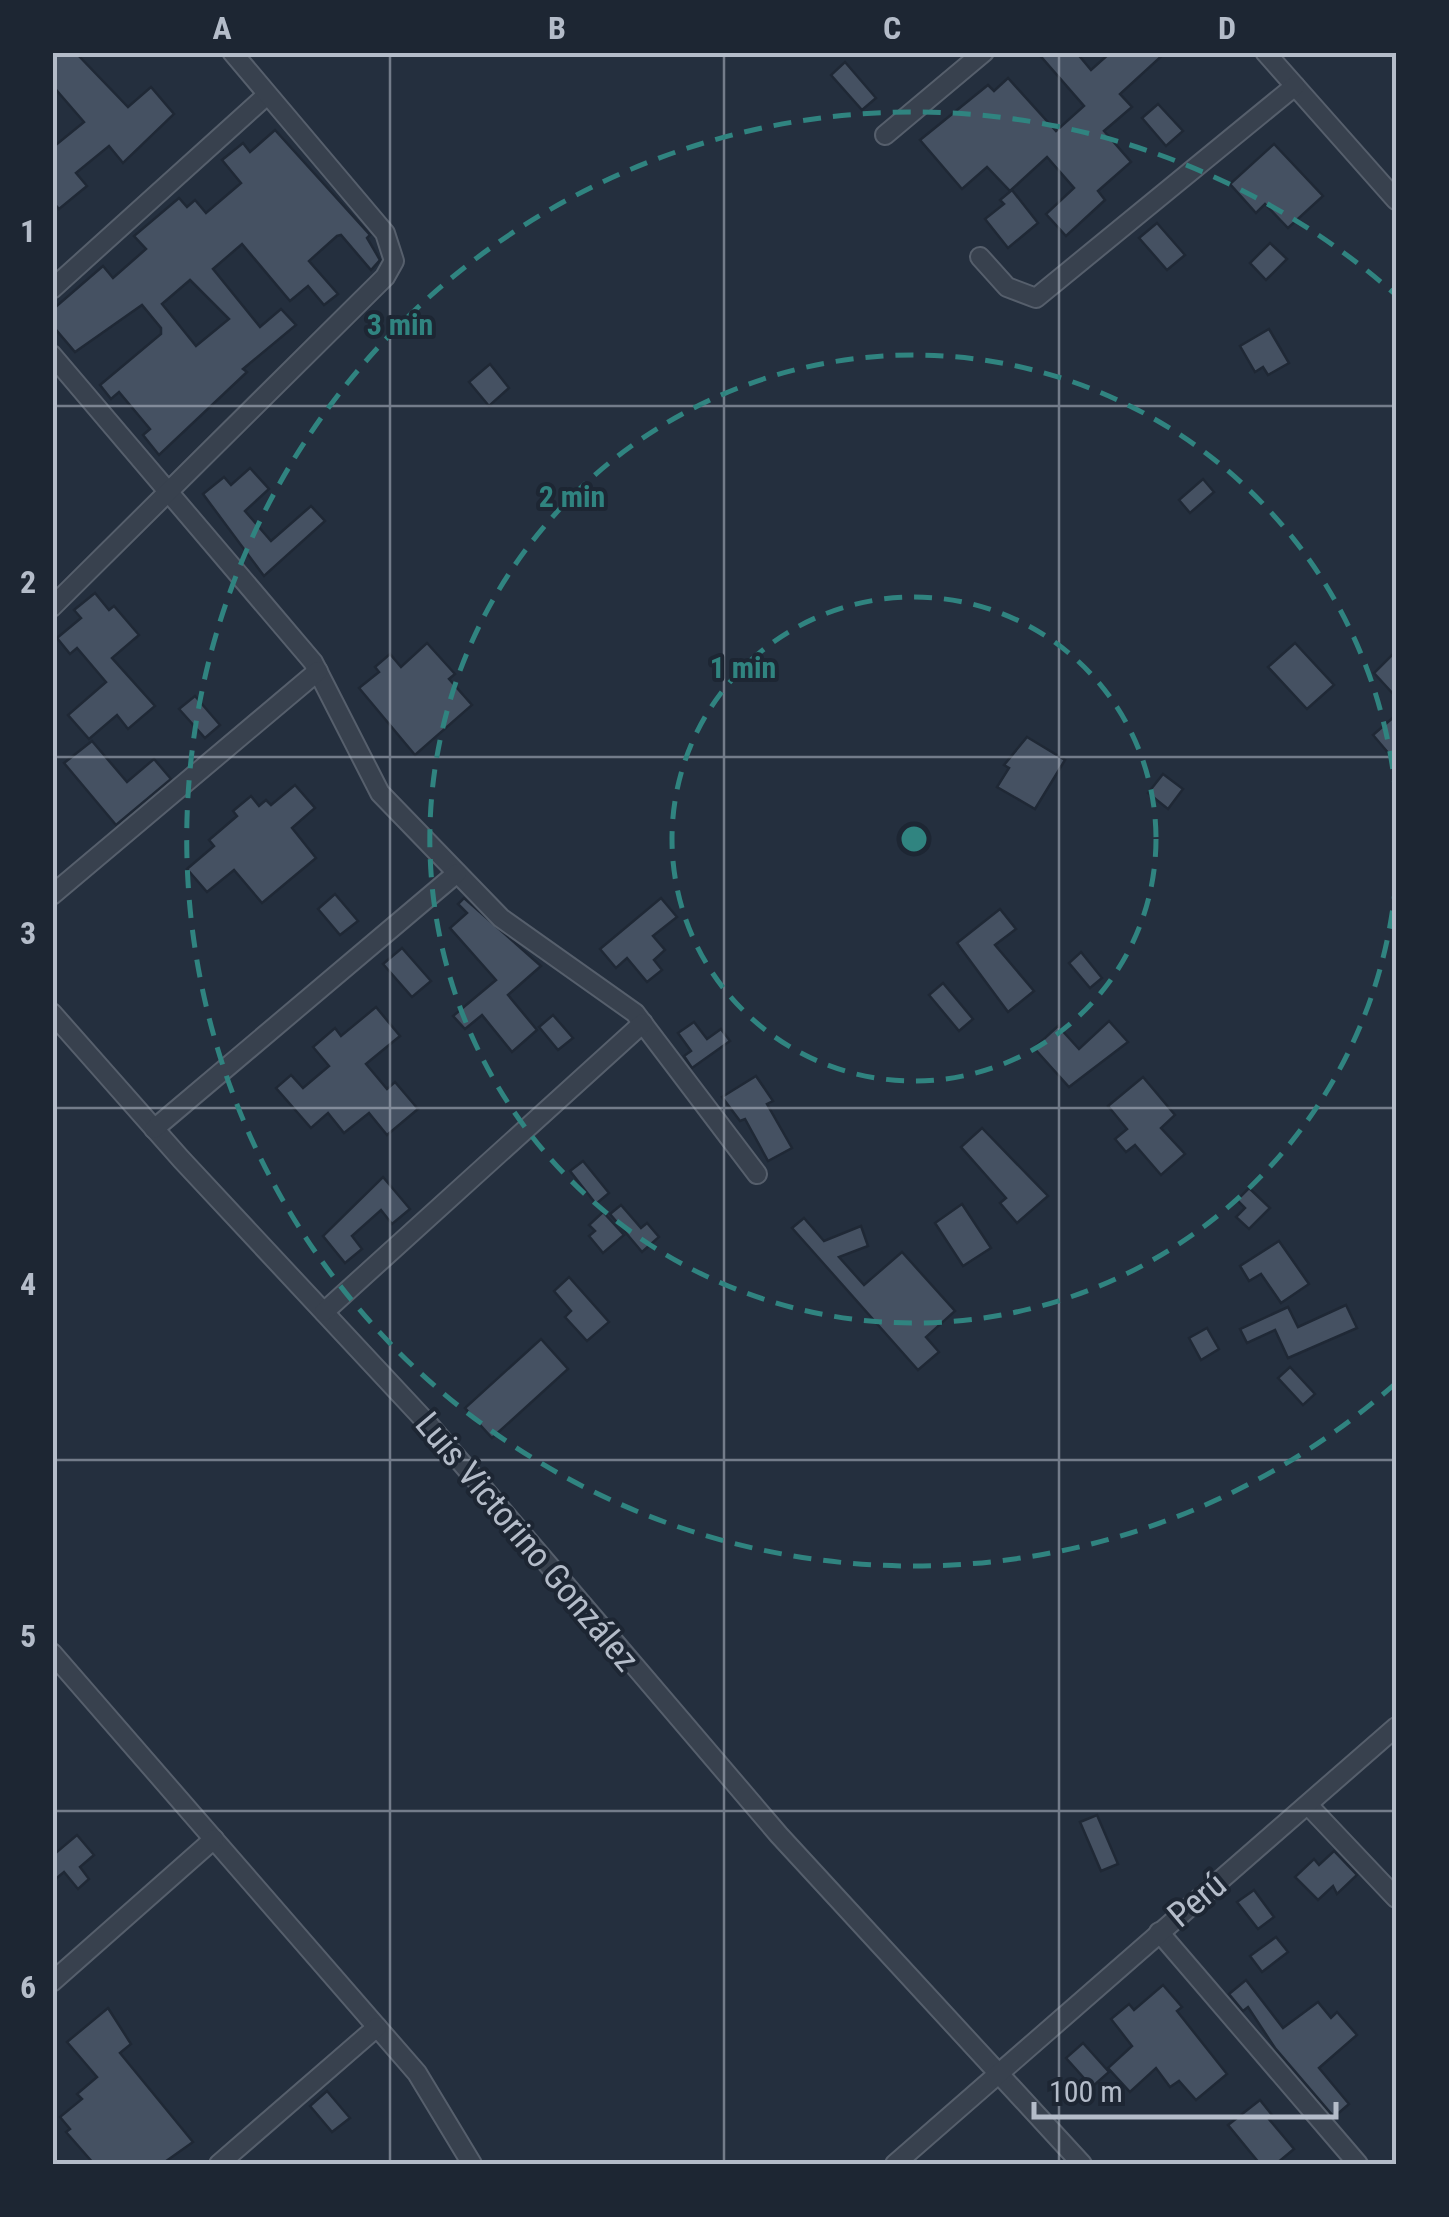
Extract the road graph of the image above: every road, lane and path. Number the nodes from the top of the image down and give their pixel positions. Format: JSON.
{"nodes":[{"id":1,"x":232,"y":52,"type":"edge"},
{"id":2,"x":984,"y":52,"type":"edge"},
{"id":3,"x":1265,"y":52,"type":"edge"},
{"id":4,"x":1295,"y":86,"type":"junction"},
{"id":5,"x":268,"y":95,"type":"junction"},
{"id":6,"x":885,"y":135,"type":"dead end"},
{"id":7,"x":1396,"y":200,"type":"edge"},
{"id":8,"x":980,"y":258,"type":"dead end"},
{"id":9,"x":52,"y":288,"type":"edge"},
{"id":10,"x":52,"y":354,"type":"edge"},
{"id":11,"x":169,"y":494,"type":"junction"},
{"id":12,"x":52,"y":607,"type":"edge"},
{"id":13,"x":318,"y":670,"type":"junction"},
{"id":14,"x":458,"y":873,"type":"junction"},
{"id":15,"x":52,"y":895,"type":"edge"},
{"id":16,"x":52,"y":1013,"type":"edge"},
{"id":17,"x":643,"y":1023,"type":"junction"},
{"id":18,"x":154,"y":1129,"type":"junction"},
{"id":19,"x":757,"y":1174,"type":"dead end"},
{"id":20,"x":324,"y":1312,"type":"junction"},
{"id":21,"x":57,"y":1666,"type":"edge"},
{"id":22,"x":1396,"y":1727,"type":"edge"},
{"id":23,"x":1308,"y":1805,"type":"junction"},
{"id":24,"x":214,"y":1839,"type":"junction"},
{"id":25,"x":1396,"y":1898,"type":"edge"},
{"id":26,"x":1159,"y":1932,"type":"junction"},
{"id":27,"x":52,"y":1982,"type":"edge"},
{"id":28,"x":377,"y":2027,"type":"junction"},
{"id":29,"x":998,"y":2074,"type":"junction"},
{"id":30,"x":219,"y":2164,"type":"edge"},
{"id":31,"x":472,"y":2164,"type":"edge"},
{"id":32,"x":895,"y":2164,"type":"edge"},
{"id":33,"x":1082,"y":2164,"type":"edge"},
{"id":34,"x":1358,"y":2164,"type":"edge"}],
"edges":[{"from":1,"to":5,"type":"street"},
{"from":2,"to":6,"type":"street"},
{"from":3,"to":4,"type":"street"},
{"from":4,"to":7,"type":"street"},
{"from":4,"to":8,"type":"street"},
{"from":5,"to":9,"type":"street"},
{"from":5,"to":11,"type":"street"},
{"from":10,"to":11,"type":"street"},
{"from":11,"to":12,"type":"street"},
{"from":11,"to":13,"type":"street"},
{"from":13,"to":14,"type":"street"},
{"from":13,"to":15,"type":"street"},
{"from":14,"to":17,"type":"street"},
{"from":14,"to":18,"type":"street"},
{"from":16,"to":18,"type":"street","name":"Luis Victorino González"},
{"from":17,"to":19,"type":"street"},
{"from":17,"to":20,"type":"street"},
{"from":18,"to":20,"type":"street","name":"Luis Victorino González"},
{"from":20,"to":29,"type":"street","name":"Luis Victorino González"},
{"from":21,"to":24,"type":"street"},
{"from":22,"to":23,"type":"street","name":"Perú"},
{"from":23,"to":25,"type":"street"},
{"from":23,"to":26,"type":"street","name":"Perú"},
{"from":24,"to":27,"type":"street"},
{"from":24,"to":28,"type":"street"},
{"from":26,"to":29,"type":"street","name":"Perú"},
{"from":26,"to":34,"type":"street"},
{"from":28,"to":30,"type":"street"},
{"from":28,"to":31,"type":"street"},
{"from":29,"to":32,"type":"street","name":"Perú"},
{"from":29,"to":33,"type":"street","name":"Luis Victorino González"}]}
